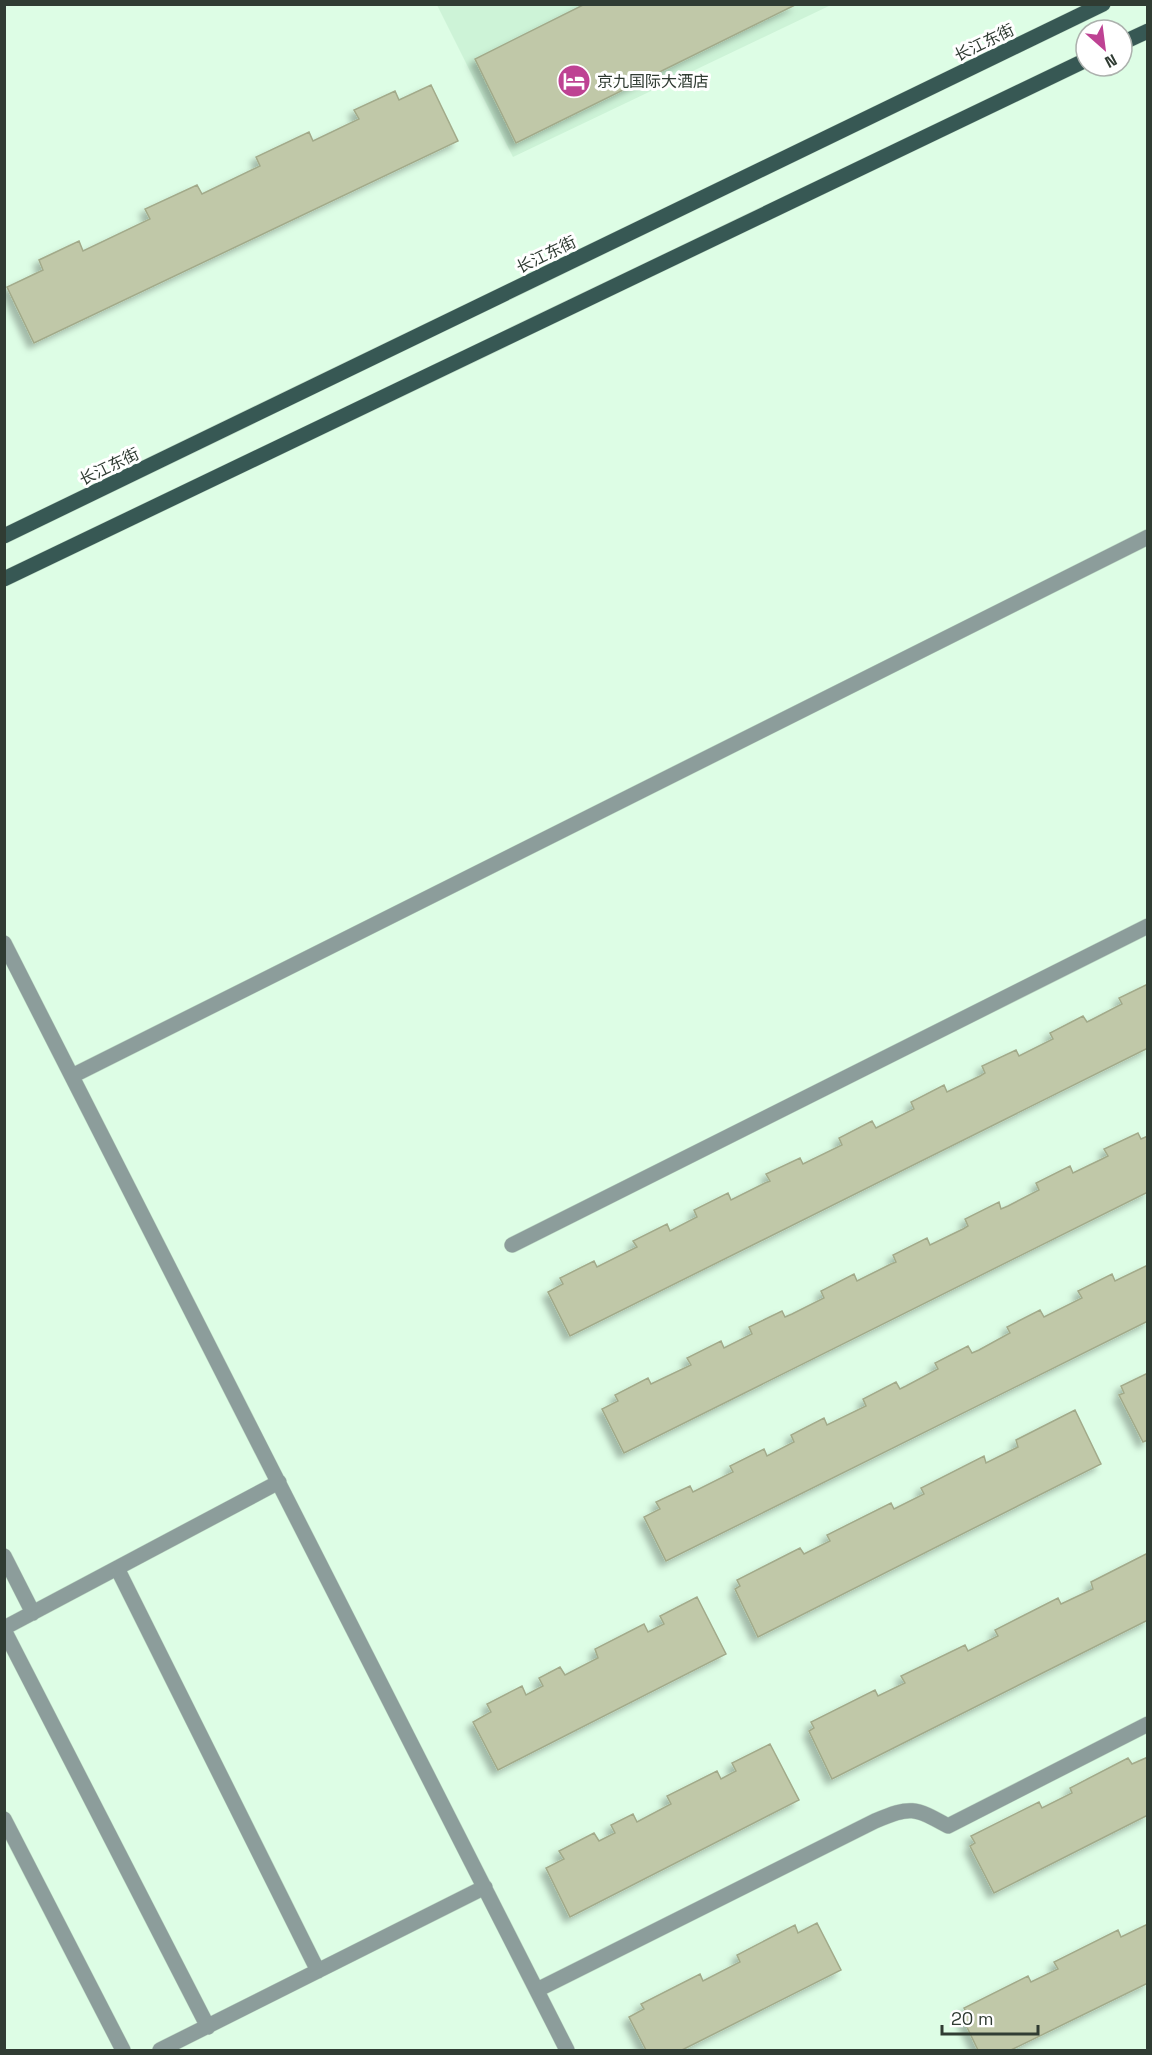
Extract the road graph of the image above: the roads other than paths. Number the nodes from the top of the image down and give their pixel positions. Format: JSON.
{"nodes":[{"id":1,"x":1103,"y":4,"type":"edge"},
{"id":2,"x":1148,"y":31,"type":"edge"},
{"id":3,"x":1134,"y":37,"type":"edge"},
{"id":4,"x":1074,"y":66,"type":"edge"},
{"id":5,"x":4,"y":536,"type":"edge"},
{"id":6,"x":1148,"y":537,"type":"edge"},
{"id":7,"x":4,"y":579,"type":"edge"},
{"id":8,"x":1148,"y":926,"type":"edge"},
{"id":9,"x":4,"y":943,"type":"edge"},
{"id":10,"x":72,"y":1076,"type":"junction"},
{"id":11,"x":512,"y":1245,"type":"dead end"},
{"id":12,"x":279,"y":1482,"type":"junction"},
{"id":13,"x":4,"y":1556,"type":"edge"},
{"id":14,"x":117,"y":1568,"type":"junction"},
{"id":15,"x":33,"y":1613,"type":"junction"},
{"id":16,"x":4,"y":1629,"type":"edge"},
{"id":17,"x":1148,"y":1724,"type":"edge"},
{"id":18,"x":4,"y":1819,"type":"edge"},
{"id":19,"x":485,"y":1887,"type":"junction"},
{"id":20,"x":318,"y":1971,"type":"junction"},
{"id":21,"x":537,"y":1990,"type":"junction"},
{"id":22,"x":208,"y":2027,"type":"junction"},
{"id":23,"x":123,"y":2050,"type":"edge"},
{"id":24,"x":160,"y":2050,"type":"edge"},
{"id":25,"x":567,"y":2050,"type":"edge"}],
"edges":[{"from":1,"to":5,"type":"main road","name":"长江东街"},
{"from":2,"to":3,"type":"main road"},
{"from":4,"to":7,"type":"main road"},
{"from":6,"to":10,"type":"street"},
{"from":8,"to":11,"type":"street"},
{"from":9,"to":10,"type":"street"},
{"from":10,"to":12,"type":"street"},
{"from":12,"to":14,"type":"street"},
{"from":12,"to":19,"type":"street"},
{"from":13,"to":15,"type":"street"},
{"from":14,"to":15,"type":"street"},
{"from":14,"to":20,"type":"street"},
{"from":15,"to":16,"type":"street"},
{"from":16,"to":22,"type":"street"},
{"from":17,"to":21,"type":"street"},
{"from":18,"to":23,"type":"street"},
{"from":19,"to":20,"type":"street"},
{"from":19,"to":21,"type":"street"},
{"from":20,"to":22,"type":"street"},
{"from":21,"to":25,"type":"street"},
{"from":22,"to":24,"type":"street"}]}
